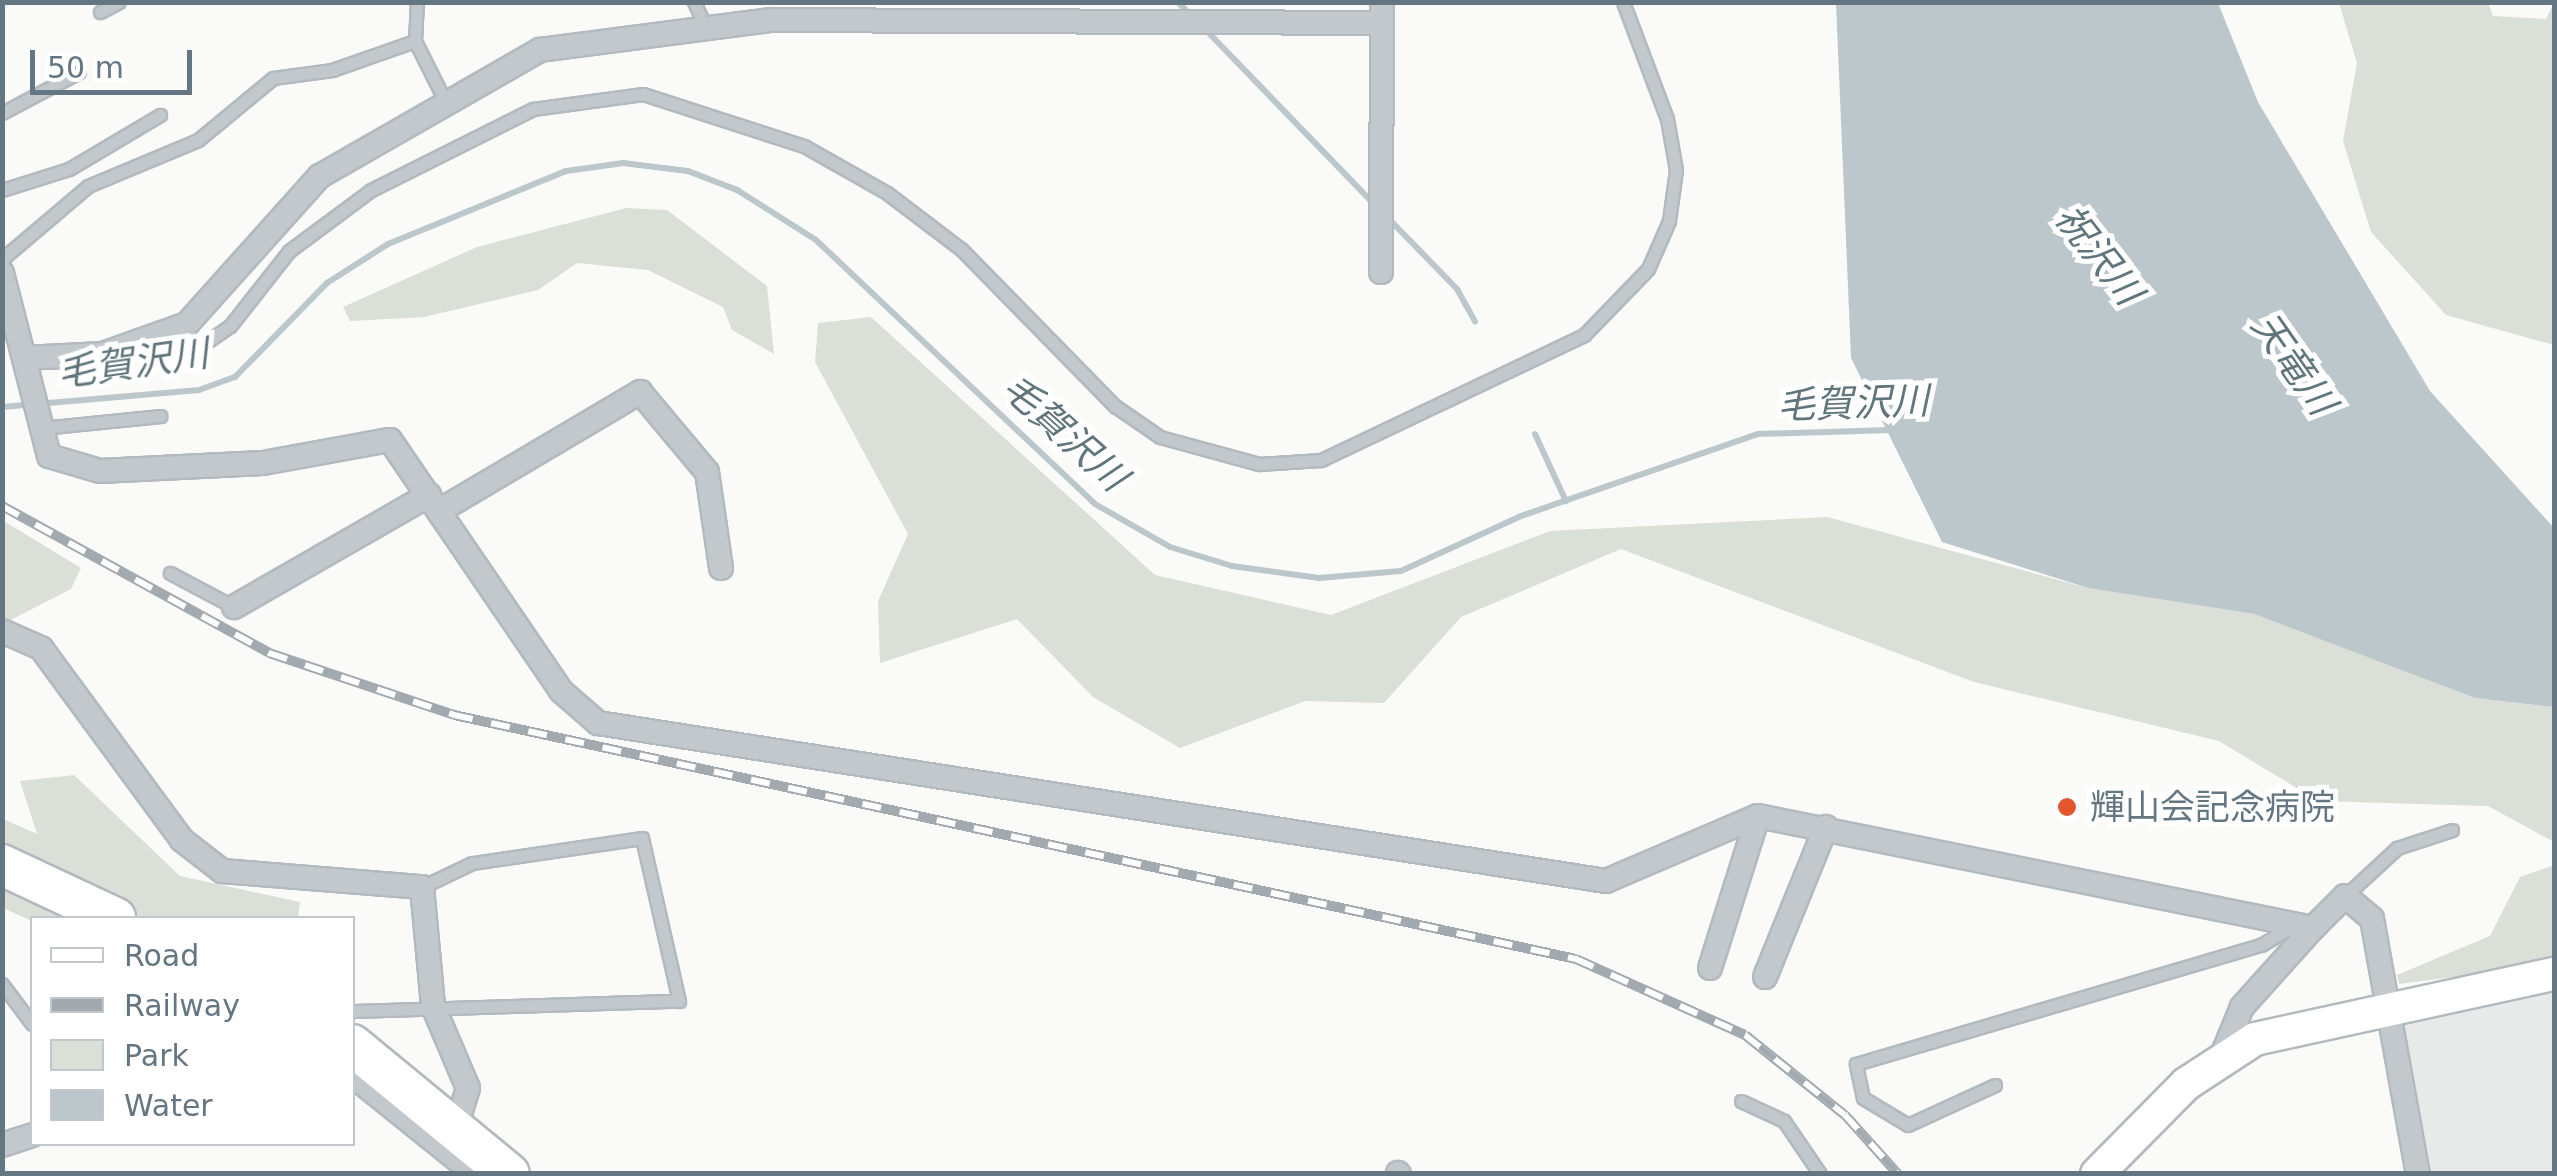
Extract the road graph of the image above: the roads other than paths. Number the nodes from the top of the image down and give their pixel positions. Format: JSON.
{"nodes":[{"id":1,"x":119,"y":2,"type":"edge"},
{"id":2,"x":417,"y":2,"type":"edge"},
{"id":3,"x":694,"y":2,"type":"edge"},
{"id":4,"x":1623,"y":2,"type":"edge"},
{"id":5,"x":1031,"y":11,"type":"edge"},
{"id":6,"x":100,"y":12,"type":"dead end"},
{"id":7,"x":1382,"y":13,"type":"edge"},
{"id":8,"x":706,"y":28,"type":"junction"},
{"id":9,"x":415,"y":41,"type":"junction"},
{"id":10,"x":79,"y":72,"type":"dead end"},
{"id":11,"x":444,"y":99,"type":"junction"},
{"id":12,"x":2,"y":113,"type":"edge"},
{"id":13,"x":160,"y":114,"type":"dead end"},
{"id":14,"x":2,"y":190,"type":"edge"},
{"id":15,"x":2,"y":259,"type":"edge"},
{"id":16,"x":1381,"y":272,"type":"dead end"},
{"id":17,"x":2,"y":273,"type":"edge"},
{"id":18,"x":10,"y":337,"type":"edge"},
{"id":19,"x":104,"y":354,"type":"junction"},
{"id":20,"x":25,"y":366,"type":"junction"},
{"id":21,"x":160,"y":416,"type":"dead end"},
{"id":22,"x":41,"y":425,"type":"junction"},
{"id":23,"x":434,"y":503,"type":"junction"},
{"id":24,"x":721,"y":568,"type":"dead end"},
{"id":25,"x":170,"y":573,"type":"dead end"},
{"id":26,"x":234,"y":607,"type":"joint"},
{"id":27,"x":2,"y":630,"type":"edge"},
{"id":28,"x":1758,"y":816,"type":"junction"},
{"id":29,"x":1826,"y":826,"type":"junction"},
{"id":30,"x":2452,"y":830,"type":"dead end"},
{"id":31,"x":2,"y":866,"type":"edge"},
{"id":32,"x":422,"y":887,"type":"junction"},
{"id":33,"x":2345,"y":896,"type":"junction"},
{"id":34,"x":111,"y":916,"type":"edge"},
{"id":35,"x":2304,"y":926,"type":"junction"},
{"id":36,"x":1710,"y":968,"type":"dead end"},
{"id":37,"x":2554,"y":974,"type":"edge"},
{"id":38,"x":1765,"y":976,"type":"dead end"},
{"id":39,"x":2,"y":984,"type":"edge"},
{"id":40,"x":433,"y":1006,"type":"junction"},
{"id":41,"x":2389,"y":1006,"type":"junction"},
{"id":42,"x":355,"y":1010,"type":"edge"},
{"id":43,"x":30,"y":1021,"type":"edge"},
{"id":44,"x":355,"y":1047,"type":"edge"},
{"id":45,"x":2221,"y":1058,"type":"junction"},
{"id":46,"x":355,"y":1077,"type":"edge"},
{"id":47,"x":1995,"y":1084,"type":"dead end"},
{"id":48,"x":1741,"y":1101,"type":"dead end"},
{"id":49,"x":457,"y":1124,"type":"junction"},
{"id":50,"x":30,"y":1135,"type":"edge"},
{"id":51,"x":2,"y":1146,"type":"edge"},
{"id":52,"x":475,"y":1174,"type":"edge"},
{"id":53,"x":509,"y":1174,"type":"edge"},
{"id":54,"x":1820,"y":1174,"type":"edge"},
{"id":55,"x":2097,"y":1174,"type":"edge"},
{"id":56,"x":2418,"y":1174,"type":"edge"}],
"edges":[{"from":1,"to":6,"type":"lane"},
{"from":2,"to":9,"type":"lane"},
{"from":3,"to":8,"type":"lane"},
{"from":4,"to":19,"type":"lane"},
{"from":5,"to":7,"type":"street"},
{"from":5,"to":8,"type":"street"},
{"from":7,"to":16,"type":"street"},
{"from":8,"to":11,"type":"street"},
{"from":9,"to":11,"type":"lane"},
{"from":9,"to":15,"type":"lane"},
{"from":10,"to":12,"type":"lane"},
{"from":11,"to":19,"type":"street"},
{"from":13,"to":14,"type":"lane"},
{"from":17,"to":18,"type":"street"},
{"from":18,"to":20,"type":"street"},
{"from":19,"to":20,"type":"street"},
{"from":20,"to":22,"type":"street"},
{"from":21,"to":22,"type":"lane"},
{"from":22,"to":23,"type":"street"},
{"from":23,"to":24,"type":"street"},
{"from":23,"to":26,"type":"street"},
{"from":23,"to":28,"type":"street"},
{"from":25,"to":26,"type":"lane"},
{"from":27,"to":32,"type":"street"},
{"from":28,"to":29,"type":"street"},
{"from":28,"to":36,"type":"street"},
{"from":29,"to":35,"type":"street"},
{"from":29,"to":38,"type":"street"},
{"from":30,"to":33,"type":"lane"},
{"from":31,"to":34,"type":"highway"},
{"from":32,"to":40,"type":"street"},
{"from":32,"to":40,"type":"lane"},
{"from":33,"to":35,"type":"street"},
{"from":33,"to":41,"type":"street"},
{"from":35,"to":45,"type":"street"},
{"from":35,"to":47,"type":"lane"},
{"from":37,"to":41,"type":"main road"},
{"from":39,"to":43,"type":"lane"},
{"from":40,"to":42,"type":"lane"},
{"from":40,"to":49,"type":"street"},
{"from":41,"to":45,"type":"main road"},
{"from":41,"to":56,"type":"street"},
{"from":44,"to":49,"type":"highway"},
{"from":45,"to":55,"type":"main road"},
{"from":46,"to":52,"type":"street"},
{"from":48,"to":54,"type":"lane"},
{"from":49,"to":53,"type":"highway"},
{"from":50,"to":51,"type":"street"}]}
